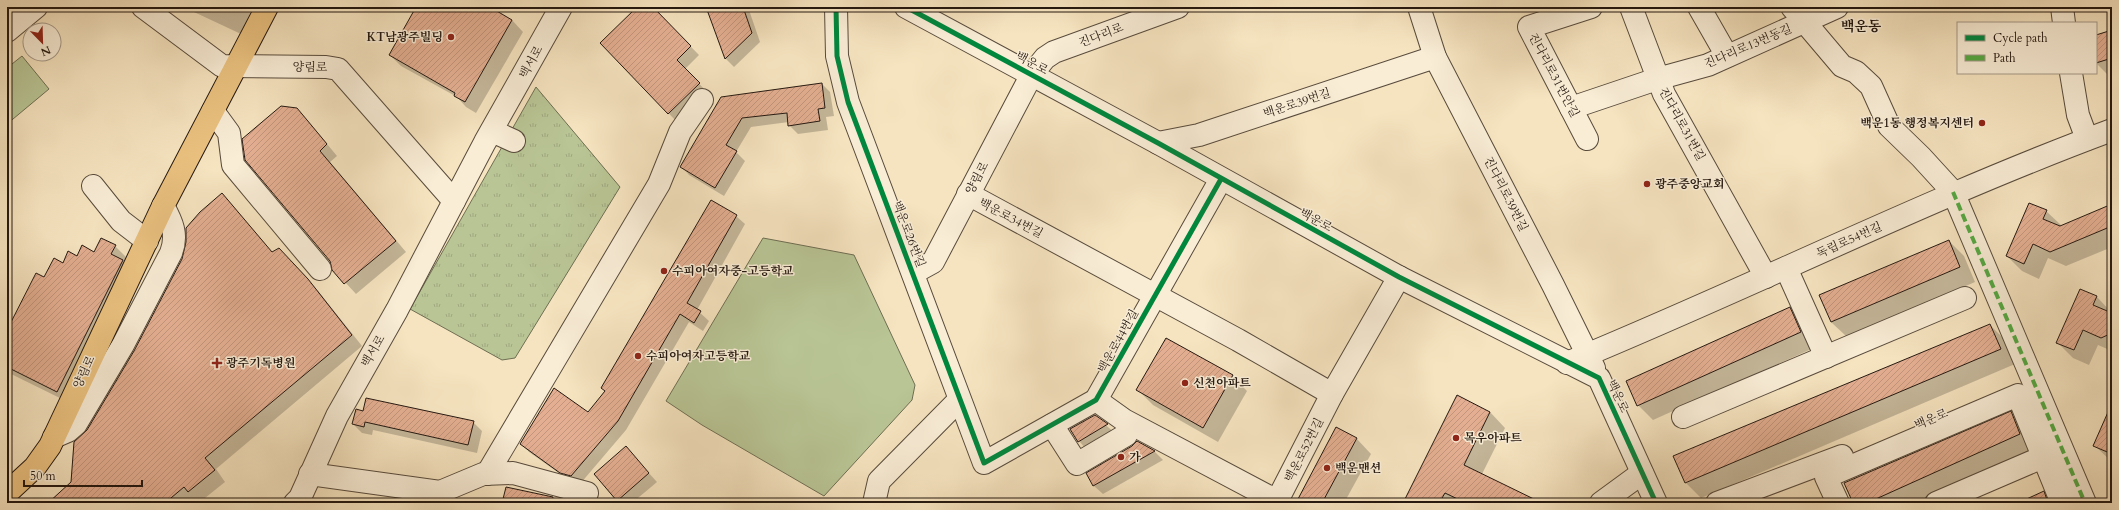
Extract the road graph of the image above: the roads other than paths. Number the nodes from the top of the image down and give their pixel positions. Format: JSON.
{"nodes":[{"id":1,"x":36,"y":7,"type":"edge"},
{"id":2,"x":142,"y":7,"type":"edge"},
{"id":3,"x":267,"y":7,"type":"edge"},
{"id":4,"x":561,"y":7,"type":"edge"},
{"id":5,"x":836,"y":7,"type":"edge"},
{"id":6,"x":906,"y":7,"type":"edge"},
{"id":7,"x":1178,"y":7,"type":"edge"},
{"id":8,"x":1419,"y":7,"type":"edge"},
{"id":9,"x":1592,"y":7,"type":"edge"},
{"id":10,"x":1631,"y":7,"type":"edge"},
{"id":11,"x":1699,"y":7,"type":"edge"},
{"id":12,"x":1837,"y":7,"type":"edge"},
{"id":13,"x":2062,"y":7,"type":"edge"},
{"id":14,"x":1148,"y":12,"type":"edge"},
{"id":15,"x":1798,"y":14,"type":"edge"},
{"id":16,"x":2064,"y":22,"type":"edge"},
{"id":17,"x":7,"y":31,"type":"edge"},
{"id":18,"x":1727,"y":56,"type":"junction"},
{"id":19,"x":1435,"y":57,"type":"junction"},
{"id":20,"x":236,"y":67,"type":"junction"},
{"id":21,"x":1032,"y":74,"type":"junction"},
{"id":22,"x":2072,"y":74,"type":"edge"},
{"id":23,"x":1657,"y":79,"type":"junction"},
{"id":24,"x":702,"y":100,"type":"dead end"},
{"id":25,"x":1571,"y":108,"type":"junction"},
{"id":26,"x":214,"y":111,"type":"junction"},
{"id":27,"x":2112,"y":130,"type":"edge"},
{"id":28,"x":492,"y":131,"type":"junction"},
{"id":29,"x":1587,"y":139,"type":"dead end"},
{"id":30,"x":2088,"y":139,"type":"junction"},
{"id":31,"x":514,"y":141,"type":"dead end"},
{"id":32,"x":1158,"y":143,"type":"junction"},
{"id":33,"x":1221,"y":179,"type":"junction"},
{"id":34,"x":93,"y":186,"type":"dead end"},
{"id":35,"x":1954,"y":192,"type":"junction"},
{"id":36,"x":968,"y":194,"type":"junction"},
{"id":37,"x":454,"y":201,"type":"junction"},
{"id":38,"x":163,"y":206,"type":"junction"},
{"id":39,"x":146,"y":241,"type":"junction"},
{"id":40,"x":1786,"y":268,"type":"junction"},
{"id":41,"x":320,"y":269,"type":"dead end"},
{"id":42,"x":913,"y":273,"type":"junction"},
{"id":43,"x":1399,"y":277,"type":"junction"},
{"id":44,"x":1766,"y":277,"type":"junction"},
{"id":45,"x":1154,"y":295,"type":"junction"},
{"id":46,"x":1965,"y":298,"type":"dead end"},
{"id":47,"x":1588,"y":355,"type":"junction"},
{"id":48,"x":1826,"y":357,"type":"junction"},
{"id":49,"x":1567,"y":363,"type":"junction"},
{"id":50,"x":2032,"y":377,"type":"junction"},
{"id":51,"x":1598,"y":378,"type":"junction"},
{"id":52,"x":1332,"y":394,"type":"junction"},
{"id":53,"x":959,"y":400,"type":"junction"},
{"id":54,"x":1096,"y":400,"type":"junction"},
{"id":55,"x":1683,"y":417,"type":"dead end"},
{"id":56,"x":1052,"y":425,"type":"junction"},
{"id":57,"x":1126,"y":435,"type":"dead end"},
{"id":58,"x":54,"y":437,"type":"junction"},
{"id":59,"x":2043,"y":457,"type":"junction"},
{"id":60,"x":1808,"y":470,"type":"junction"},
{"id":61,"x":1642,"y":473,"type":"junction"},
{"id":62,"x":310,"y":474,"type":"junction"},
{"id":63,"x":488,"y":474,"type":"junction"},
{"id":64,"x":7,"y":493,"type":"edge"},
{"id":65,"x":587,"y":493,"type":"dead end"},
{"id":66,"x":295,"y":503,"type":"edge"},
{"id":67,"x":874,"y":503,"type":"edge"},
{"id":68,"x":1601,"y":503,"type":"edge"},
{"id":69,"x":1656,"y":503,"type":"edge"},
{"id":70,"x":1717,"y":503,"type":"edge"},
{"id":71,"x":1824,"y":503,"type":"edge"},
{"id":72,"x":1838,"y":503,"type":"edge"},
{"id":73,"x":1936,"y":503,"type":"edge"},
{"id":74,"x":2062,"y":503,"type":"edge"},
{"id":75,"x":2085,"y":503,"type":"edge"}],
"edges":[{"from":1,"to":17,"type":"street"},
{"from":2,"to":20,"type":"street"},
{"from":3,"to":20,"type":"main road","name":"양림로"},
{"from":4,"to":28,"type":"street","name":"백서로"},
{"from":5,"to":42,"type":"street","name":"백운로26번길"},
{"from":6,"to":21,"type":"street","name":"백운로"},
{"from":7,"to":14,"type":"street","name":"진다리로"},
{"from":8,"to":19,"type":"street","name":"진다리로39번길"},
{"from":9,"to":25,"type":"street","name":"진다리로31번안길"},
{"from":10,"to":23,"type":"street","name":"진다리로31번길"},
{"from":11,"to":18,"type":"street"},
{"from":12,"to":15,"type":"street","name":"진다리로13번동길"},
{"from":13,"to":16,"type":"street"},
{"from":14,"to":21,"type":"street","name":"진다리로"},
{"from":15,"to":18,"type":"street","name":"진다리로13번동길"},
{"from":15,"to":35,"type":"street"},
{"from":18,"to":23,"type":"street","name":"진다리로13번동길"},
{"from":19,"to":32,"type":"street","name":"백운로39번길"},
{"from":19,"to":47,"type":"street","name":"진다리로39번길"},
{"from":20,"to":26,"type":"main road","name":"양림로"},
{"from":20,"to":37,"type":"street","name":"양림로"},
{"from":21,"to":32,"type":"street","name":"백운로"},
{"from":21,"to":36,"type":"street","name":"양림로"},
{"from":22,"to":30,"type":"street"},
{"from":23,"to":25,"type":"street","name":"진다리로13번동길"},
{"from":23,"to":44,"type":"street","name":"진다리로31번길"},
{"from":24,"to":63,"type":"street"},
{"from":25,"to":29,"type":"street","name":"진다리로31번안길"},
{"from":26,"to":38,"type":"main road","name":"양림로"},
{"from":26,"to":41,"type":"street"},
{"from":27,"to":30,"type":"street","name":"독립로54번길"},
{"from":28,"to":31,"type":"street"},
{"from":28,"to":37,"type":"street","name":"백서로"},
{"from":30,"to":35,"type":"street","name":"독립로54번길"},
{"from":32,"to":33,"type":"street","name":"백운로"},
{"from":33,"to":43,"type":"street","name":"백운로"},
{"from":33,"to":45,"type":"street","name":"백운로44번길"},
{"from":34,"to":39,"type":"street"},
{"from":35,"to":40,"type":"street","name":"독립로54번길"},
{"from":35,"to":50,"type":"street"},
{"from":36,"to":42,"type":"street","name":"양림로"},
{"from":36,"to":45,"type":"street","name":"백운로34번길"},
{"from":37,"to":62,"type":"street","name":"백서로"},
{"from":38,"to":39,"type":"main road","name":"양림로"},
{"from":38,"to":58,"type":"street"},
{"from":39,"to":58,"type":"main road","name":"양림로"},
{"from":40,"to":44,"type":"street","name":"독립로54번길"},
{"from":40,"to":48,"type":"street"},
{"from":42,"to":53,"type":"street","name":"백운로26번길"},
{"from":43,"to":49,"type":"street","name":"백운로"},
{"from":43,"to":52,"type":"street","name":"백운로52번길"},
{"from":44,"to":47,"type":"street","name":"독립로54번길"},
{"from":45,"to":52,"type":"street"},
{"from":45,"to":54,"type":"street","name":"백운로44번길"},
{"from":46,"to":48,"type":"street"},
{"from":47,"to":49,"type":"street","name":"독립로54번길"},
{"from":47,"to":51,"type":"street","name":"진다리로39번길"},
{"from":48,"to":55,"type":"street"},
{"from":49,"to":51,"type":"street","name":"백운로"},
{"from":50,"to":60,"type":"street","name":"백운로"},
{"from":50,"to":75,"type":"street"},
{"from":51,"to":61,"type":"street","name":"백운로"},
{"from":52,"to":54,"type":"street","name":"백운로52번길"},
{"from":53,"to":56,"type":"street","name":"백운로26번길"},
{"from":53,"to":67,"type":"street"},
{"from":54,"to":56,"type":"street"},
{"from":56,"to":57,"type":"street"},
{"from":58,"to":64,"type":"main road","name":"양림로"},
{"from":59,"to":72,"type":"street"},
{"from":59,"to":73,"type":"street"},
{"from":59,"to":74,"type":"street"},
{"from":60,"to":70,"type":"street","name":"백운로"},
{"from":60,"to":71,"type":"street"},
{"from":61,"to":68,"type":"street"},
{"from":61,"to":69,"type":"street","name":"백운로"},
{"from":62,"to":63,"type":"street"},
{"from":62,"to":66,"type":"street","name":"백서로"},
{"from":63,"to":65,"type":"street"}]}
